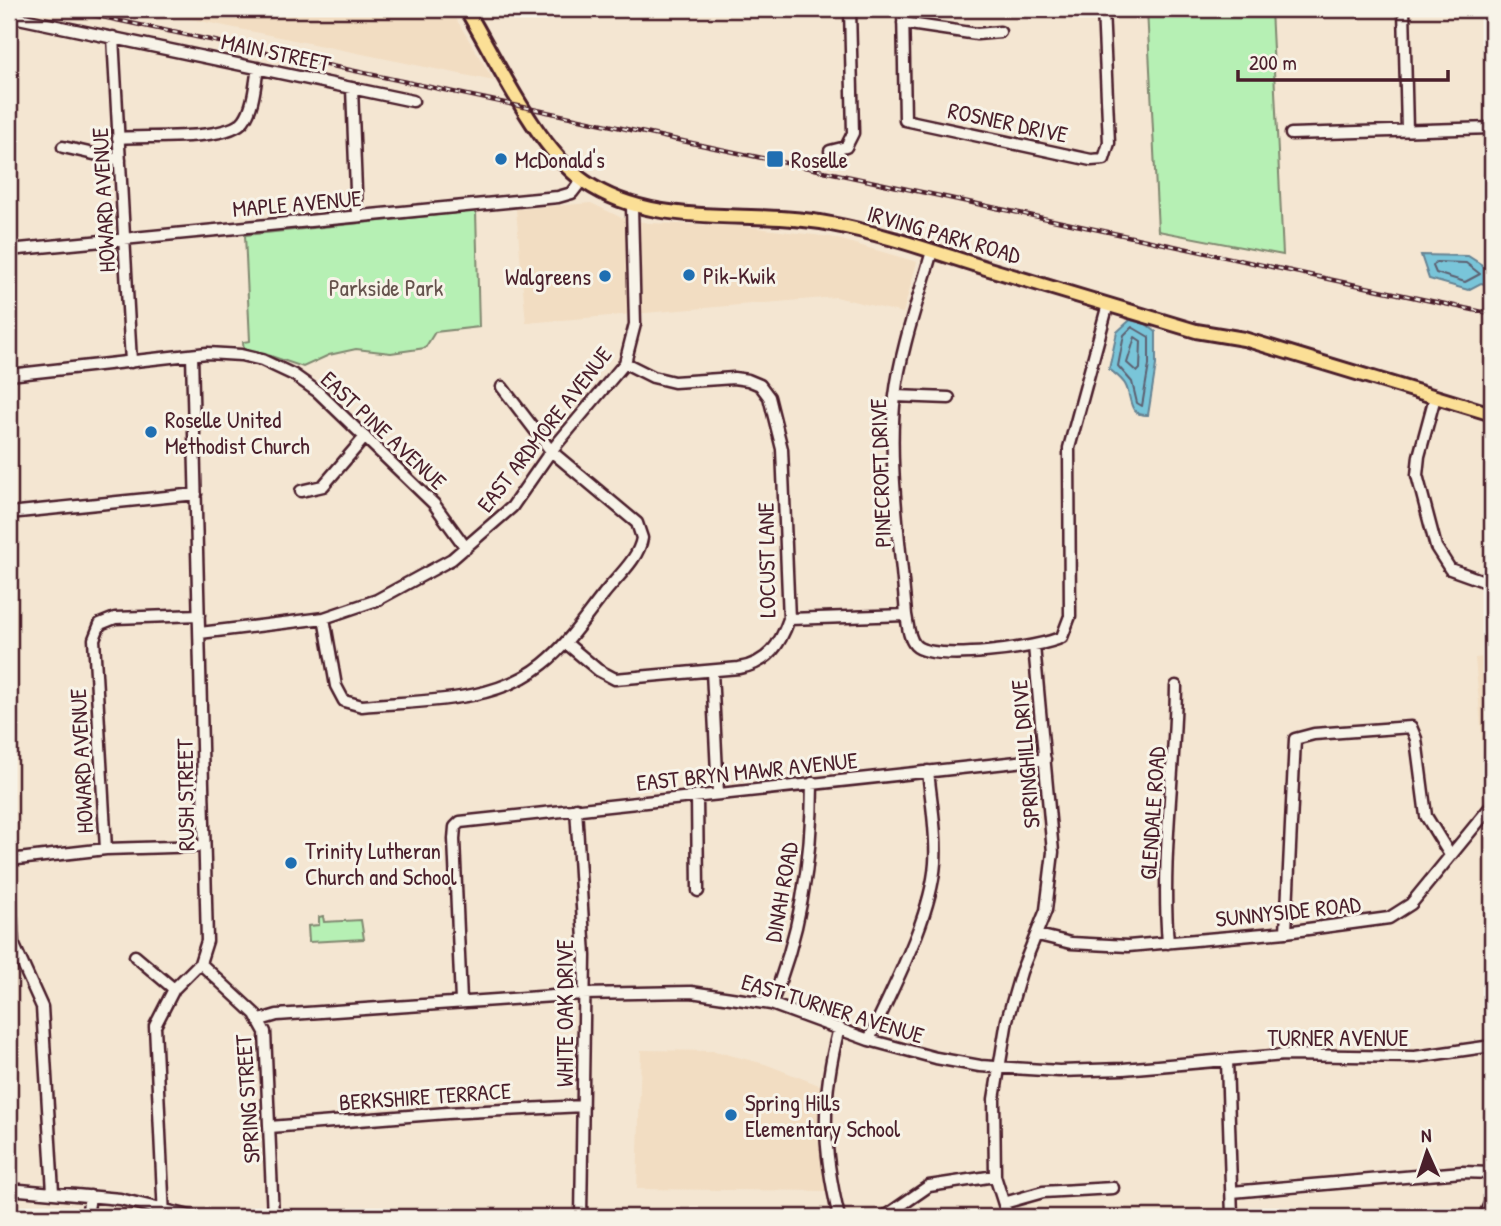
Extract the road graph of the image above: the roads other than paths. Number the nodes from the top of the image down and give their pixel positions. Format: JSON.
{"nodes":[{"id":1,"x":466,"y":9,"type":"edge"},
{"id":2,"x":850,"y":9,"type":"edge"},
{"id":3,"x":903,"y":9,"type":"edge"},
{"id":4,"x":1103,"y":9,"type":"edge"},
{"id":5,"x":1404,"y":9,"type":"edge"},
{"id":6,"x":9,"y":16,"type":"edge"},
{"id":7,"x":904,"y":23,"type":"junction"},
{"id":8,"x":1000,"y":32,"type":"dead end"},
{"id":9,"x":113,"y":37,"type":"junction"},
{"id":10,"x":258,"y":68,"type":"junction"},
{"id":11,"x":352,"y":88,"type":"junction"},
{"id":12,"x":413,"y":101,"type":"dead end"},
{"id":13,"x":1492,"y":128,"type":"edge"},
{"id":14,"x":1407,"y":130,"type":"junction"},
{"id":15,"x":1291,"y":134,"type":"dead end"},
{"id":16,"x":118,"y":138,"type":"junction"},
{"id":17,"x":63,"y":147,"type":"dead end"},
{"id":18,"x":830,"y":151,"type":"dead end"},
{"id":19,"x":120,"y":160,"type":"junction"},
{"id":20,"x":582,"y":180,"type":"junction"},
{"id":21,"x":632,"y":207,"type":"junction"},
{"id":22,"x":357,"y":216,"type":"junction"},
{"id":23,"x":124,"y":238,"type":"junction"},
{"id":24,"x":9,"y":250,"type":"edge"},
{"id":25,"x":932,"y":251,"type":"junction"},
{"id":26,"x":1108,"y":304,"type":"junction"},
{"id":27,"x":9,"y":333,"type":"edge"},
{"id":28,"x":192,"y":355,"type":"junction"},
{"id":29,"x":131,"y":362,"type":"junction"},
{"id":30,"x":625,"y":363,"type":"junction"},
{"id":31,"x":10,"y":375,"type":"edge"},
{"id":32,"x":502,"y":387,"type":"dead end"},
{"id":33,"x":895,"y":396,"type":"junction"},
{"id":34,"x":1436,"y":397,"type":"junction"},
{"id":35,"x":949,"y":398,"type":"dead end"},
{"id":36,"x":1492,"y":414,"type":"edge"},
{"id":37,"x":365,"y":437,"type":"junction"},
{"id":38,"x":551,"y":451,"type":"junction"},
{"id":39,"x":301,"y":491,"type":"dead end"},
{"id":40,"x":196,"y":494,"type":"junction"},
{"id":41,"x":9,"y":513,"type":"edge"},
{"id":42,"x":466,"y":548,"type":"junction"},
{"id":43,"x":1492,"y":584,"type":"edge"},
{"id":44,"x":199,"y":615,"type":"junction"},
{"id":45,"x":906,"y":615,"type":"junction"},
{"id":46,"x":324,"y":618,"type":"junction"},
{"id":47,"x":789,"y":619,"type":"junction"},
{"id":48,"x":200,"y":633,"type":"junction"},
{"id":49,"x":566,"y":643,"type":"junction"},
{"id":50,"x":1034,"y":646,"type":"junction"},
{"id":51,"x":712,"y":671,"type":"junction"},
{"id":52,"x":1176,"y":686,"type":"dead end"},
{"id":53,"x":1045,"y":759,"type":"junction"},
{"id":54,"x":928,"y":771,"type":"junction"},
{"id":55,"x":812,"y":783,"type":"junction"},
{"id":56,"x":718,"y":793,"type":"junction"},
{"id":57,"x":697,"y":795,"type":"junction"},
{"id":58,"x":1492,"y":805,"type":"edge"},
{"id":59,"x":576,"y":808,"type":"junction"},
{"id":60,"x":1488,"y":816,"type":"edge"},
{"id":61,"x":204,"y":846,"type":"junction"},
{"id":62,"x":106,"y":849,"type":"junction"},
{"id":63,"x":1450,"y":855,"type":"junction"},
{"id":64,"x":9,"y":860,"type":"edge"},
{"id":65,"x":9,"y":869,"type":"edge"},
{"id":66,"x":698,"y":891,"type":"dead end"},
{"id":67,"x":1286,"y":932,"type":"junction"},
{"id":68,"x":1038,"y":936,"type":"junction"},
{"id":69,"x":1168,"y":943,"type":"junction"},
{"id":70,"x":135,"y":956,"type":"dead end"},
{"id":71,"x":200,"y":963,"type":"junction"},
{"id":72,"x":174,"y":989,"type":"junction"},
{"id":73,"x":582,"y":994,"type":"junction"},
{"id":74,"x":461,"y":1001,"type":"junction"},
{"id":75,"x":771,"y":1004,"type":"junction"},
{"id":76,"x":260,"y":1020,"type":"junction"},
{"id":77,"x":839,"y":1028,"type":"junction"},
{"id":78,"x":869,"y":1040,"type":"junction"},
{"id":79,"x":1492,"y":1046,"type":"edge"},
{"id":80,"x":1227,"y":1060,"type":"junction"},
{"id":81,"x":1184,"y":1064,"type":"joint"},
{"id":82,"x":999,"y":1068,"type":"junction"},
{"id":83,"x":583,"y":1106,"type":"junction"},
{"id":84,"x":270,"y":1127,"type":"junction"},
{"id":85,"x":1492,"y":1173,"type":"edge"},
{"id":86,"x":995,"y":1176,"type":"junction"},
{"id":87,"x":1113,"y":1188,"type":"dead end"},
{"id":88,"x":9,"y":1189,"type":"edge"},
{"id":89,"x":53,"y":1192,"type":"junction"},
{"id":90,"x":1232,"y":1192,"type":"junction"},
{"id":91,"x":90,"y":1196,"type":"junction"},
{"id":92,"x":1492,"y":1199,"type":"edge"},
{"id":93,"x":1003,"y":1203,"type":"junction"},
{"id":94,"x":164,"y":1213,"type":"edge"},
{"id":95,"x":272,"y":1216,"type":"edge"},
{"id":96,"x":88,"y":1217,"type":"edge"},
{"id":97,"x":194,"y":1217,"type":"edge"},
{"id":98,"x":295,"y":1217,"type":"edge"},
{"id":99,"x":581,"y":1217,"type":"edge"},
{"id":100,"x":839,"y":1217,"type":"edge"},
{"id":101,"x":884,"y":1217,"type":"edge"},
{"id":102,"x":1008,"y":1217,"type":"edge"},
{"id":103,"x":1233,"y":1217,"type":"edge"},
{"id":104,"x":1484,"y":1217,"type":"edge"}],
"edges":[{"from":1,"to":20,"type":"main road","name":"IRVING PARK ROAD"},
{"from":2,"to":18,"type":"street"},
{"from":3,"to":7,"type":"street"},
{"from":4,"to":7,"type":"street","name":"ROSNER DRIVE"},
{"from":5,"to":14,"type":"street"},
{"from":6,"to":9,"type":"street","name":"MAIN STREET"},
{"from":7,"to":8,"type":"street"},
{"from":9,"to":10,"type":"street","name":"MAIN STREET"},
{"from":9,"to":16,"type":"street","name":"HOWARD AVENUE"},
{"from":10,"to":11,"type":"street","name":"MAIN STREET"},
{"from":10,"to":16,"type":"street"},
{"from":11,"to":12,"type":"street","name":"MAIN STREET"},
{"from":11,"to":22,"type":"street"},
{"from":13,"to":14,"type":"street"},
{"from":14,"to":15,"type":"street"},
{"from":16,"to":19,"type":"street","name":"HOWARD AVENUE"},
{"from":17,"to":19,"type":"street"},
{"from":19,"to":23,"type":"street","name":"HOWARD AVENUE"},
{"from":20,"to":21,"type":"main road","name":"IRVING PARK ROAD"},
{"from":20,"to":22,"type":"street","name":"MAPLE AVENUE"},
{"from":21,"to":25,"type":"main road","name":"IRVING PARK ROAD"},
{"from":21,"to":30,"type":"street","name":"EAST ARDMORE AVENUE"},
{"from":22,"to":23,"type":"street","name":"MAPLE AVENUE"},
{"from":23,"to":24,"type":"street","name":"MAPLE AVENUE"},
{"from":23,"to":29,"type":"street","name":"HOWARD AVENUE"},
{"from":25,"to":26,"type":"main road","name":"IRVING PARK ROAD"},
{"from":25,"to":33,"type":"street","name":"PINECROFT DRIVE"},
{"from":26,"to":34,"type":"main road","name":"IRVING PARK ROAD"},
{"from":26,"to":50,"type":"street","name":"SPRINGHILL DRIVE"},
{"from":27,"to":31,"type":"street"},
{"from":28,"to":29,"type":"street","name":"EAST PINE AVENUE"},
{"from":28,"to":37,"type":"street","name":"EAST PINE AVENUE"},
{"from":28,"to":40,"type":"street","name":"RUSH STREET"},
{"from":29,"to":31,"type":"street","name":"EAST PINE AVENUE"},
{"from":30,"to":38,"type":"street","name":"EAST ARDMORE AVENUE"},
{"from":30,"to":47,"type":"street","name":"LOCUST LANE"},
{"from":32,"to":38,"type":"street"},
{"from":33,"to":35,"type":"street"},
{"from":33,"to":45,"type":"street","name":"PINECROFT DRIVE"},
{"from":34,"to":36,"type":"main road","name":"IRVING PARK ROAD"},
{"from":34,"to":43,"type":"street"},
{"from":37,"to":39,"type":"street"},
{"from":37,"to":42,"type":"street","name":"EAST PINE AVENUE"},
{"from":38,"to":42,"type":"street","name":"EAST ARDMORE AVENUE"},
{"from":38,"to":49,"type":"street"},
{"from":40,"to":41,"type":"street"},
{"from":40,"to":44,"type":"street","name":"RUSH STREET"},
{"from":42,"to":46,"type":"street","name":"EAST ARDMORE AVENUE"},
{"from":44,"to":48,"type":"street","name":"RUSH STREET"},
{"from":44,"to":62,"type":"street","name":"HOWARD AVENUE"},
{"from":45,"to":47,"type":"street"},
{"from":45,"to":50,"type":"street","name":"PINECROFT DRIVE"},
{"from":46,"to":48,"type":"street","name":"EAST ARDMORE AVENUE"},
{"from":46,"to":49,"type":"street"},
{"from":47,"to":51,"type":"street","name":"LOCUST LANE"},
{"from":48,"to":61,"type":"street","name":"RUSH STREET"},
{"from":49,"to":51,"type":"street","name":"LOCUST LANE"},
{"from":50,"to":53,"type":"street","name":"SPRINGHILL DRIVE"},
{"from":51,"to":56,"type":"street"},
{"from":52,"to":69,"type":"street","name":"GLENDALE ROAD"},
{"from":53,"to":54,"type":"street","name":"EAST BRYN MAWR AVENUE"},
{"from":53,"to":68,"type":"street","name":"SPRINGHILL DRIVE"},
{"from":54,"to":55,"type":"street","name":"EAST BRYN MAWR AVENUE"},
{"from":54,"to":78,"type":"street"},
{"from":55,"to":56,"type":"street","name":"EAST BRYN MAWR AVENUE"},
{"from":55,"to":75,"type":"street","name":"DINAH ROAD"},
{"from":56,"to":57,"type":"street","name":"EAST BRYN MAWR AVENUE"},
{"from":57,"to":59,"type":"street","name":"EAST BRYN MAWR AVENUE"},
{"from":57,"to":66,"type":"street"},
{"from":58,"to":60,"type":"street","name":"SUNNYSIDE ROAD"},
{"from":59,"to":73,"type":"street","name":"WHITE OAK DRIVE"},
{"from":59,"to":74,"type":"street","name":"EAST BRYN MAWR AVENUE"},
{"from":60,"to":63,"type":"street","name":"SUNNYSIDE ROAD"},
{"from":61,"to":62,"type":"street"},
{"from":61,"to":71,"type":"street","name":"RUSH STREET"},
{"from":62,"to":64,"type":"street"},
{"from":63,"to":67,"type":"street","name":"SUNNYSIDE ROAD"},
{"from":63,"to":67,"type":"street"},
{"from":65,"to":89,"type":"street"},
{"from":67,"to":69,"type":"street","name":"SUNNYSIDE ROAD"},
{"from":68,"to":69,"type":"street","name":"SUNNYSIDE ROAD"},
{"from":68,"to":82,"type":"street","name":"SPRINGHILL DRIVE"},
{"from":70,"to":72,"type":"street"},
{"from":71,"to":72,"type":"street"},
{"from":71,"to":76,"type":"street","name":"SPRING STREET"},
{"from":72,"to":94,"type":"street"},
{"from":73,"to":74,"type":"street","name":"EAST TURNER AVENUE"},
{"from":73,"to":75,"type":"street","name":"EAST TURNER AVENUE"},
{"from":73,"to":83,"type":"street","name":"WHITE OAK DRIVE"},
{"from":74,"to":76,"type":"street","name":"EAST TURNER AVENUE"},
{"from":75,"to":77,"type":"street","name":"EAST TURNER AVENUE"},
{"from":76,"to":84,"type":"street","name":"SPRING STREET"},
{"from":77,"to":78,"type":"street","name":"EAST TURNER AVENUE"},
{"from":77,"to":100,"type":"street"},
{"from":78,"to":82,"type":"street","name":"EAST TURNER AVENUE"},
{"from":79,"to":80,"type":"street","name":"TURNER AVENUE"},
{"from":80,"to":81,"type":"street","name":"TURNER AVENUE"},
{"from":80,"to":90,"type":"street"},
{"from":81,"to":82,"type":"street","name":"EAST TURNER AVENUE"},
{"from":82,"to":86,"type":"street","name":"SPRINGHILL DRIVE"},
{"from":83,"to":84,"type":"street","name":"BERKSHIRE TERRACE"},
{"from":83,"to":99,"type":"street","name":"WHITE OAK DRIVE"},
{"from":84,"to":95,"type":"street","name":"SPRING STREET"},
{"from":85,"to":90,"type":"street"},
{"from":86,"to":93,"type":"street","name":"SPRINGHILL DRIVE"},
{"from":86,"to":101,"type":"street"},
{"from":87,"to":93,"type":"street"},
{"from":88,"to":89,"type":"street"},
{"from":89,"to":91,"type":"street"},
{"from":90,"to":103,"type":"street"},
{"from":91,"to":94,"type":"street"},
{"from":91,"to":96,"type":"street"},
{"from":92,"to":104,"type":"street"},
{"from":93,"to":102,"type":"street","name":"SPRINGHILL DRIVE"},
{"from":94,"to":97,"type":"street"},
{"from":95,"to":98,"type":"street"}]}
